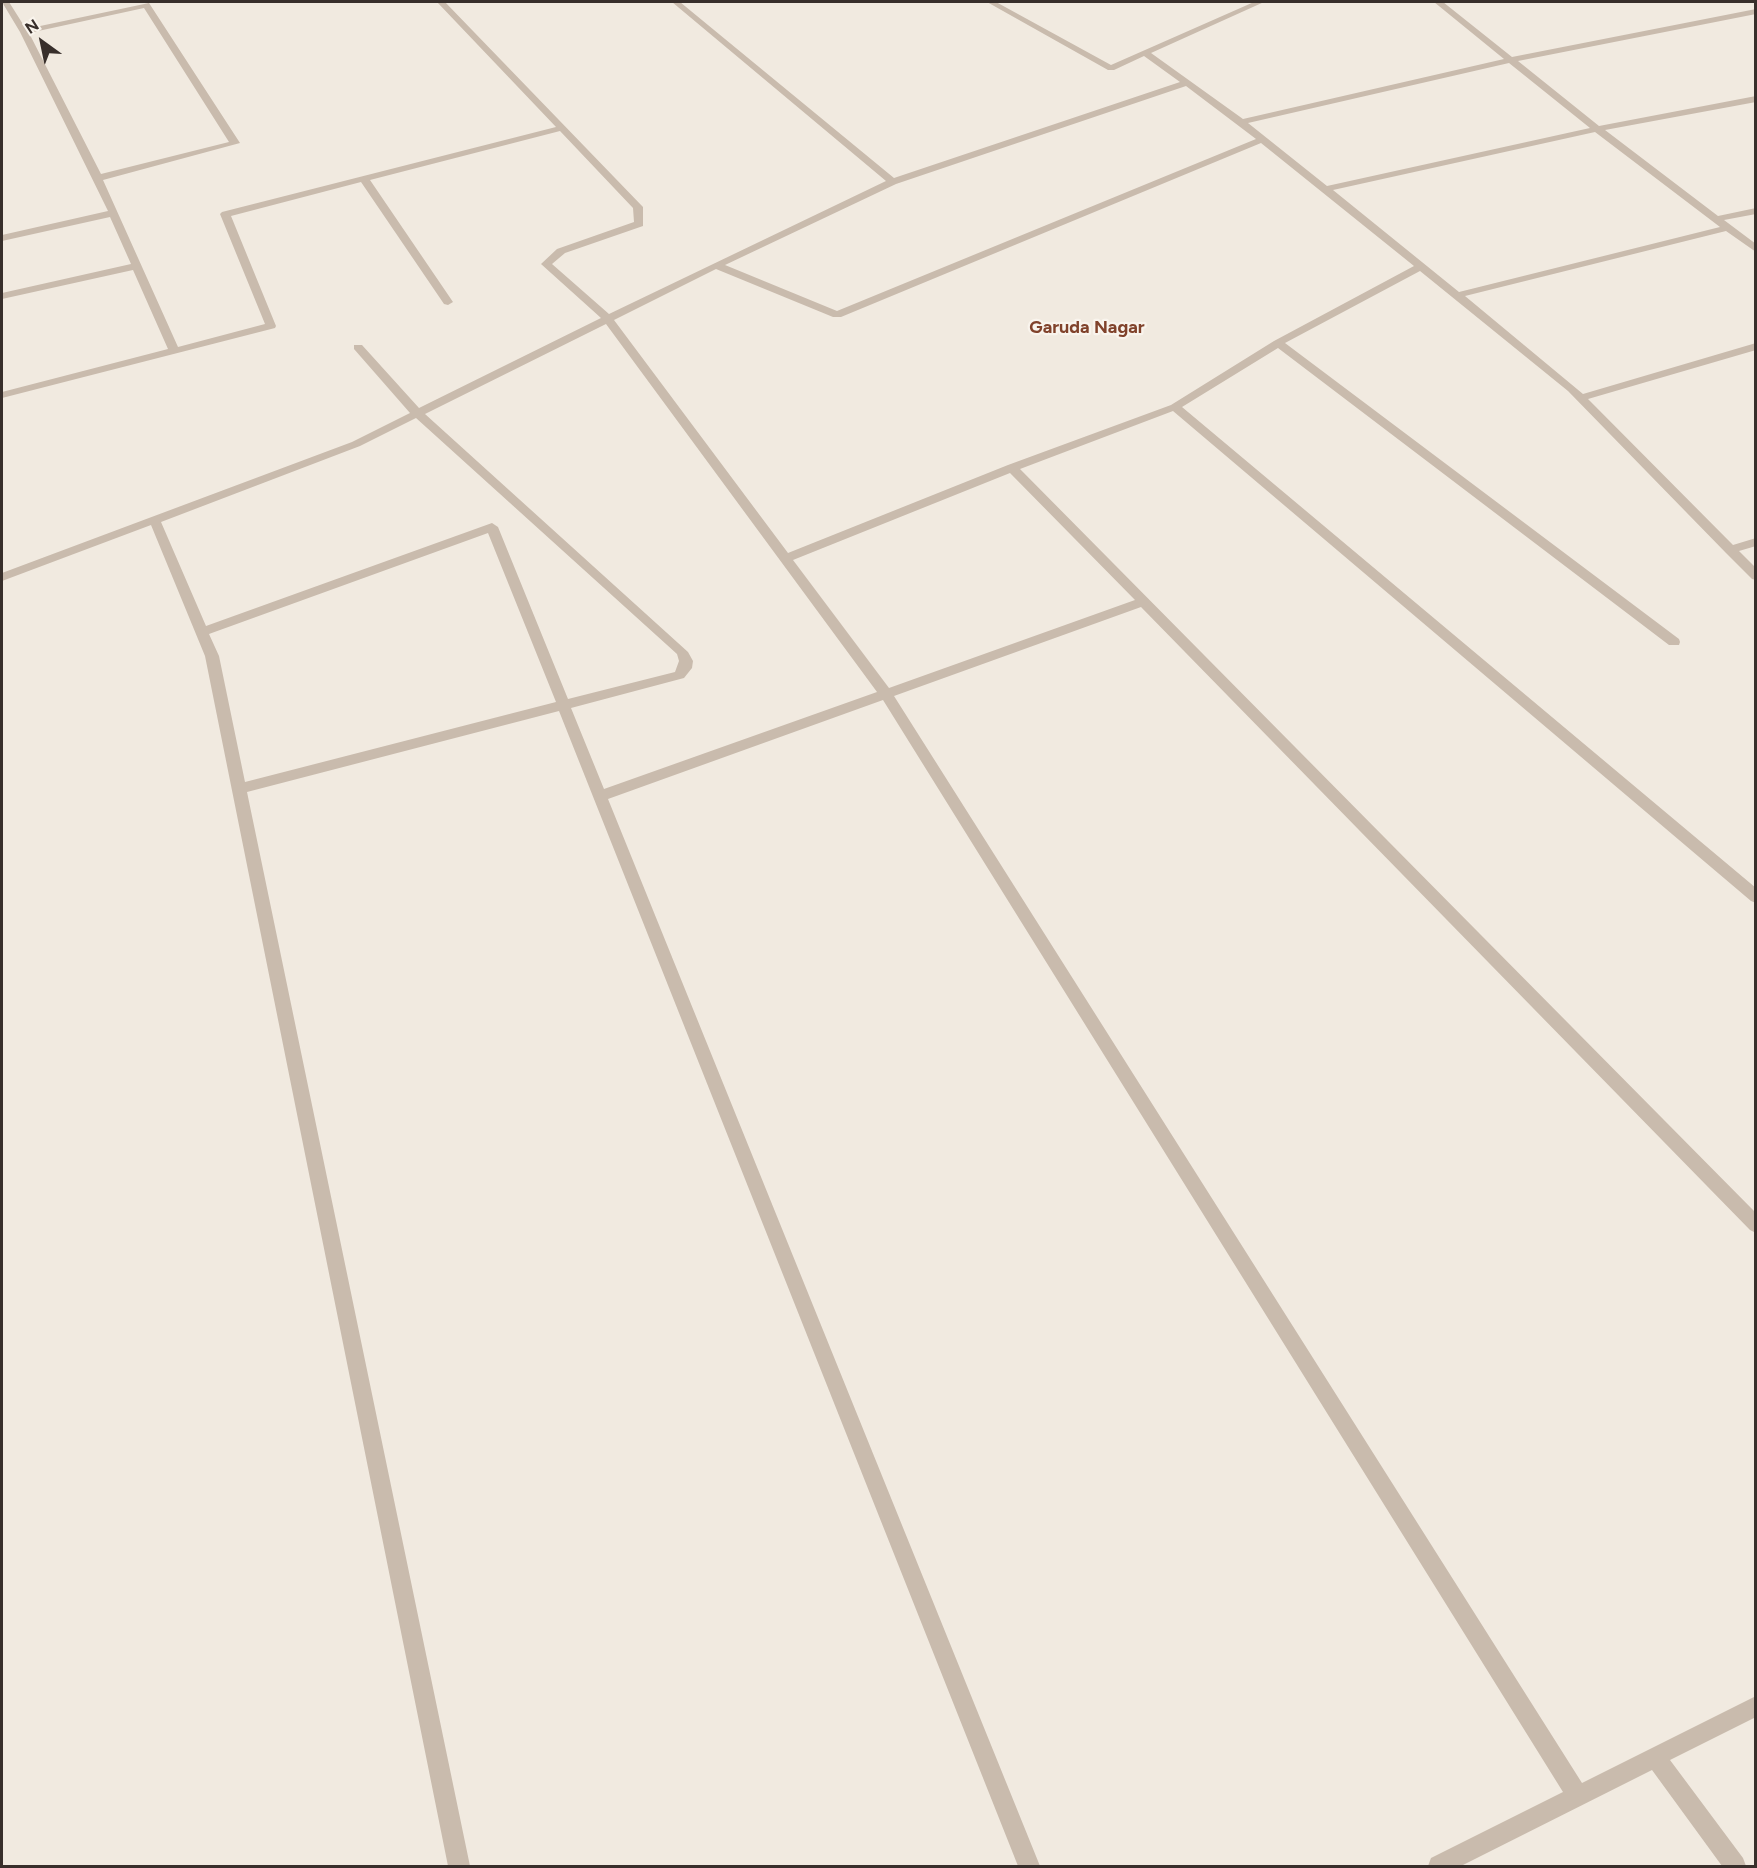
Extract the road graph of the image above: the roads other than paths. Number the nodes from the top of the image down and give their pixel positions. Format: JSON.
{"nodes":[{"id":1,"x":5,"y":2,"type":"edge"},
{"id":2,"x":441,"y":2,"type":"edge"},
{"id":3,"x":676,"y":2,"type":"edge"},
{"id":4,"x":991,"y":2,"type":"edge"},
{"id":5,"x":1260,"y":2,"type":"edge"},
{"id":6,"x":1438,"y":2,"type":"edge"},
{"id":7,"x":1755,"y":11,"type":"edge"},
{"id":8,"x":24,"y":32,"type":"junction"},
{"id":9,"x":1144,"y":52,"type":"junction"},
{"id":10,"x":1511,"y":60,"type":"junction"},
{"id":11,"x":1187,"y":82,"type":"junction"},
{"id":12,"x":1755,"y":99,"type":"edge"},
{"id":13,"x":1241,"y":122,"type":"junction"},
{"id":14,"x":563,"y":128,"type":"junction"},
{"id":15,"x":1597,"y":129,"type":"junction"},
{"id":16,"x":1263,"y":139,"type":"junction"},
{"id":17,"x":98,"y":178,"type":"junction"},
{"id":18,"x":364,"y":179,"type":"junction"},
{"id":19,"x":893,"y":182,"type":"junction"},
{"id":20,"x":1326,"y":189,"type":"junction"},
{"id":21,"x":1755,"y":211,"type":"edge"},
{"id":22,"x":113,"y":213,"type":"junction"},
{"id":23,"x":1716,"y":219,"type":"junction"},
{"id":24,"x":1728,"y":228,"type":"junction"},
{"id":25,"x":2,"y":238,"type":"edge"},
{"id":26,"x":1755,"y":249,"type":"edge"},
{"id":27,"x":716,"y":265,"type":"junction"},
{"id":28,"x":137,"y":266,"type":"junction"},
{"id":29,"x":1421,"y":266,"type":"junction"},
{"id":30,"x":1458,"y":295,"type":"junction"},
{"id":31,"x":2,"y":296,"type":"edge"},
{"id":32,"x":448,"y":302,"type":"dead end"},
{"id":33,"x":608,"y":319,"type":"junction"},
{"id":34,"x":1278,"y":343,"type":"junction"},
{"id":35,"x":1755,"y":346,"type":"edge"},
{"id":36,"x":358,"y":347,"type":"dead end"},
{"id":37,"x":174,"y":351,"type":"junction"},
{"id":38,"x":2,"y":395,"type":"edge"},
{"id":39,"x":1581,"y":398,"type":"junction"},
{"id":40,"x":1175,"y":407,"type":"junction"},
{"id":41,"x":417,"y":413,"type":"junction"},
{"id":42,"x":1012,"y":468,"type":"junction"},
{"id":43,"x":154,"y":519,"type":"junction"},
{"id":44,"x":1755,"y":542,"type":"edge"},
{"id":45,"x":1730,"y":550,"type":"junction"},
{"id":46,"x":786,"y":558,"type":"junction"},
{"id":47,"x":2,"y":576,"type":"edge"},
{"id":48,"x":1755,"y":576,"type":"edge"},
{"id":49,"x":1143,"y":602,"type":"junction"},
{"id":50,"x":202,"y":633,"type":"junction"},
{"id":51,"x":1674,"y":642,"type":"dead end"},
{"id":52,"x":886,"y":694,"type":"junction"},
{"id":53,"x":564,"y":706,"type":"junction"},
{"id":54,"x":239,"y":789,"type":"junction"},
{"id":55,"x":600,"y":795,"type":"junction"},
{"id":56,"x":1755,"y":897,"type":"edge"},
{"id":57,"x":1755,"y":1225,"type":"edge"},
{"id":58,"x":1755,"y":1706,"type":"edge"},
{"id":59,"x":1655,"y":1756,"type":"junction"},
{"id":60,"x":1578,"y":1796,"type":"junction"},
{"id":61,"x":459,"y":1866,"type":"edge"},
{"id":62,"x":1029,"y":1866,"type":"edge"},
{"id":63,"x":1439,"y":1866,"type":"edge"},
{"id":64,"x":1735,"y":1866,"type":"edge"}],
"edges":[{"from":1,"to":8,"type":"street"},
{"from":2,"to":14,"type":"street"},
{"from":3,"to":19,"type":"street"},
{"from":4,"to":9,"type":"street"},
{"from":5,"to":9,"type":"street"},
{"from":6,"to":10,"type":"street"},
{"from":7,"to":10,"type":"street"},
{"from":8,"to":17,"type":"street"},
{"from":8,"to":17,"type":"street"},
{"from":9,"to":11,"type":"street"},
{"from":10,"to":13,"type":"street"},
{"from":10,"to":15,"type":"street"},
{"from":11,"to":13,"type":"street"},
{"from":11,"to":19,"type":"street"},
{"from":12,"to":15,"type":"street"},
{"from":13,"to":16,"type":"street"},
{"from":14,"to":18,"type":"street"},
{"from":14,"to":33,"type":"street"},
{"from":15,"to":20,"type":"street"},
{"from":15,"to":23,"type":"street"},
{"from":16,"to":20,"type":"street"},
{"from":16,"to":27,"type":"street"},
{"from":17,"to":22,"type":"street"},
{"from":18,"to":32,"type":"street"},
{"from":18,"to":37,"type":"street"},
{"from":19,"to":27,"type":"street"},
{"from":20,"to":29,"type":"street"},
{"from":21,"to":23,"type":"street"},
{"from":22,"to":25,"type":"street"},
{"from":22,"to":28,"type":"street"},
{"from":23,"to":24,"type":"street"},
{"from":24,"to":26,"type":"street"},
{"from":24,"to":30,"type":"street"},
{"from":27,"to":33,"type":"street"},
{"from":28,"to":31,"type":"street"},
{"from":28,"to":37,"type":"street"},
{"from":29,"to":30,"type":"street"},
{"from":29,"to":34,"type":"street"},
{"from":30,"to":39,"type":"street"},
{"from":33,"to":41,"type":"street"},
{"from":33,"to":46,"type":"street"},
{"from":34,"to":40,"type":"street"},
{"from":34,"to":51,"type":"street"},
{"from":35,"to":39,"type":"street"},
{"from":36,"to":41,"type":"street"},
{"from":37,"to":38,"type":"street"},
{"from":39,"to":45,"type":"street"},
{"from":40,"to":42,"type":"street"},
{"from":40,"to":56,"type":"street"},
{"from":41,"to":43,"type":"street"},
{"from":41,"to":53,"type":"street"},
{"from":42,"to":46,"type":"street"},
{"from":42,"to":49,"type":"street"},
{"from":43,"to":47,"type":"street"},
{"from":43,"to":50,"type":"street"},
{"from":44,"to":45,"type":"street"},
{"from":45,"to":48,"type":"street"},
{"from":46,"to":52,"type":"street"},
{"from":49,"to":52,"type":"street"},
{"from":49,"to":57,"type":"street"},
{"from":50,"to":53,"type":"street"},
{"from":50,"to":54,"type":"street"},
{"from":52,"to":55,"type":"street"},
{"from":52,"to":60,"type":"street"},
{"from":53,"to":54,"type":"street"},
{"from":53,"to":55,"type":"street"},
{"from":54,"to":61,"type":"street"},
{"from":55,"to":62,"type":"street"},
{"from":58,"to":59,"type":"street"},
{"from":59,"to":60,"type":"street"},
{"from":59,"to":64,"type":"street"},
{"from":60,"to":63,"type":"street"}]}
